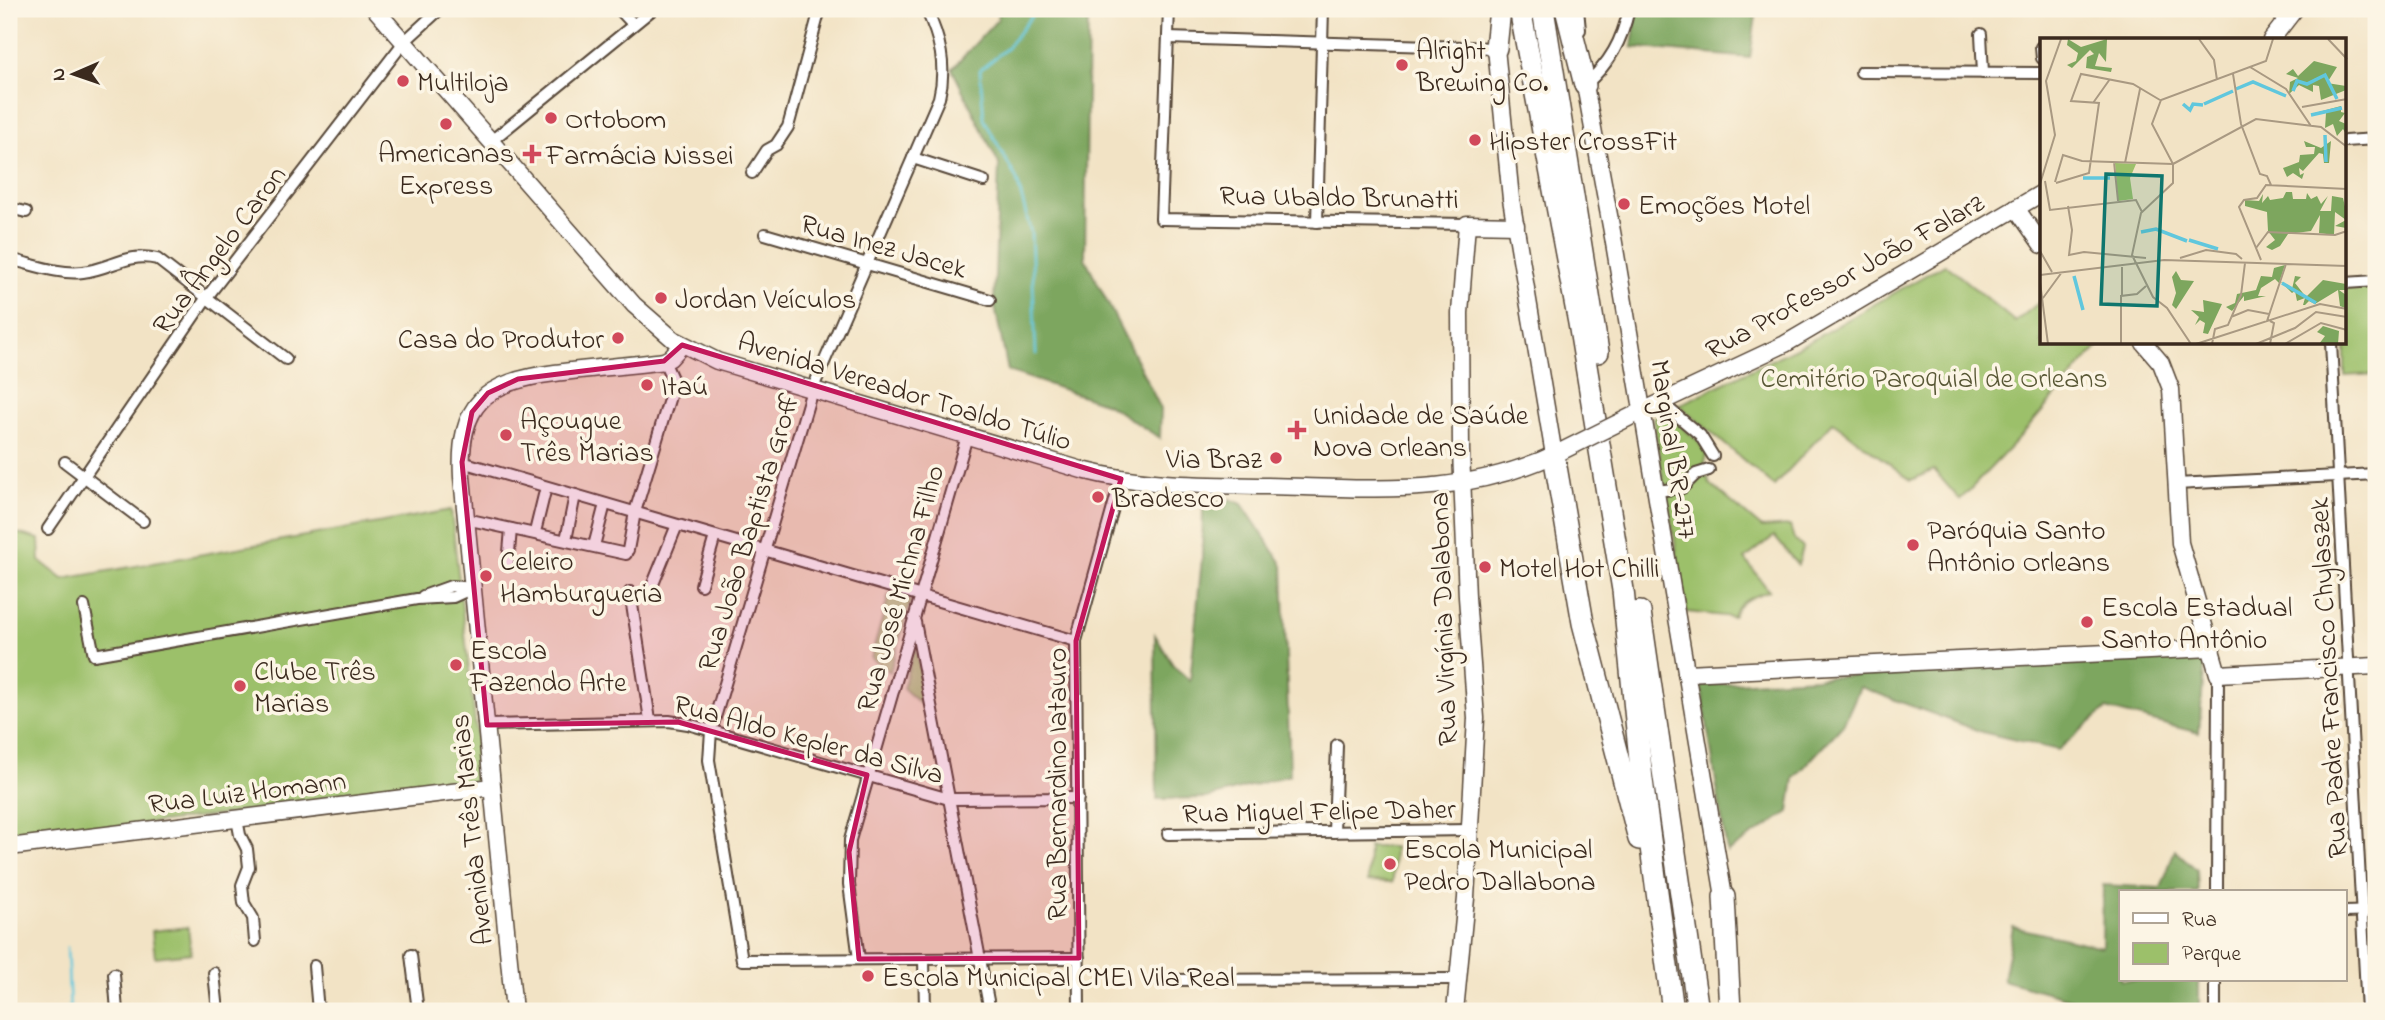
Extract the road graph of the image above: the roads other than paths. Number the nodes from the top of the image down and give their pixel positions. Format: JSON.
{"nodes":[{"id":1,"x":375,"y":9,"type":"edge"},
{"id":2,"x":440,"y":9,"type":"edge"},
{"id":3,"x":619,"y":9,"type":"edge"},
{"id":4,"x":653,"y":9,"type":"edge"},
{"id":5,"x":820,"y":9,"type":"edge"},
{"id":6,"x":926,"y":9,"type":"edge"},
{"id":7,"x":1168,"y":9,"type":"edge"},
{"id":8,"x":1323,"y":9,"type":"edge"},
{"id":9,"x":1492,"y":9,"type":"edge"},
{"id":10,"x":1500,"y":9,"type":"edge"},
{"id":11,"x":1520,"y":9,"type":"edge"},
{"id":12,"x":1543,"y":9,"type":"edge"},
{"id":13,"x":1566,"y":9,"type":"edge"},
{"id":14,"x":1578,"y":9,"type":"edge"},
{"id":15,"x":1629,"y":9,"type":"edge"},
{"id":16,"x":2295,"y":9,"type":"edge"},
{"id":17,"x":633,"y":24,"type":"junction"},
{"id":18,"x":1980,"y":34,"type":"dead end"},
{"id":19,"x":1168,"y":38,"type":"junction"},
{"id":20,"x":2273,"y":38,"type":"edge"},
{"id":21,"x":404,"y":42,"type":"junction"},
{"id":22,"x":1322,"y":43,"type":"junction"},
{"id":23,"x":1496,"y":48,"type":"junction"},
{"id":24,"x":1861,"y":72,"type":"dead end"},
{"id":25,"x":2040,"y":72,"type":"edge"},
{"id":26,"x":1983,"y":73,"type":"junction"},
{"id":27,"x":1585,"y":85,"type":"junction"},
{"id":28,"x":2376,"y":139,"type":"edge"},
{"id":29,"x":2346,"y":141,"type":"edge"},
{"id":30,"x":490,"y":142,"type":"junction"},
{"id":31,"x":913,"y":158,"type":"junction"},
{"id":32,"x":752,"y":173,"type":"dead end"},
{"id":33,"x":984,"y":181,"type":"dead end"},
{"id":34,"x":2040,"y":194,"type":"edge"},
{"id":35,"x":9,"y":208,"type":"edge"},
{"id":36,"x":2016,"y":208,"type":"junction"},
{"id":37,"x":26,"y":212,"type":"dead end"},
{"id":38,"x":1317,"y":222,"type":"junction"},
{"id":39,"x":1467,"y":224,"type":"junction"},
{"id":40,"x":1516,"y":225,"type":"junction"},
{"id":41,"x":765,"y":234,"type":"dead end"},
{"id":42,"x":2040,"y":242,"type":"edge"},
{"id":43,"x":9,"y":259,"type":"edge"},
{"id":44,"x":866,"y":264,"type":"junction"},
{"id":45,"x":2376,"y":281,"type":"edge"},
{"id":46,"x":2346,"y":282,"type":"edge"},
{"id":47,"x":207,"y":297,"type":"junction"},
{"id":48,"x":990,"y":300,"type":"dead end"},
{"id":49,"x":678,"y":342,"type":"junction"},
{"id":50,"x":2146,"y":345,"type":"edge"},
{"id":51,"x":2331,"y":345,"type":"edge"},
{"id":52,"x":286,"y":359,"type":"dead end"},
{"id":53,"x":664,"y":360,"type":"junction"},
{"id":54,"x":644,"y":363,"type":"junction"},
{"id":55,"x":812,"y":390,"type":"junction"},
{"id":56,"x":1661,"y":402,"type":"junction"},
{"id":57,"x":1637,"y":413,"type":"junction"},
{"id":58,"x":967,"y":436,"type":"junction"},
{"id":59,"x":1559,"y":453,"type":"junction"},
{"id":60,"x":1713,"y":456,"type":"dead end"},
{"id":61,"x":65,"y":462,"type":"dead end"},
{"id":62,"x":461,"y":462,"type":"junction"},
{"id":63,"x":1709,"y":470,"type":"dead end"},
{"id":64,"x":2376,"y":474,"type":"edge"},
{"id":65,"x":2338,"y":475,"type":"junction"},
{"id":66,"x":84,"y":477,"type":"junction"},
{"id":67,"x":1121,"y":479,"type":"junction"},
{"id":68,"x":1462,"y":484,"type":"junction"},
{"id":69,"x":2176,"y":484,"type":"junction"},
{"id":70,"x":546,"y":486,"type":"junction"},
{"id":71,"x":1656,"y":491,"type":"junction"},
{"id":72,"x":575,"y":495,"type":"junction"},
{"id":73,"x":605,"y":504,"type":"junction"},
{"id":74,"x":635,"y":512,"type":"junction"},
{"id":75,"x":466,"y":519,"type":"junction"},
{"id":76,"x":143,"y":521,"type":"dead end"},
{"id":77,"x":677,"y":525,"type":"junction"},
{"id":78,"x":536,"y":528,"type":"dead end"},
{"id":79,"x":48,"y":529,"type":"dead end"},
{"id":80,"x":511,"y":529,"type":"junction"},
{"id":81,"x":567,"y":535,"type":"dead end"},
{"id":82,"x":715,"y":536,"type":"junction"},
{"id":83,"x":596,"y":542,"type":"dead end"},
{"id":84,"x":765,"y":550,"type":"junction"},
{"id":85,"x":508,"y":564,"type":"dead end"},
{"id":86,"x":653,"y":584,"type":"dead end"},
{"id":87,"x":701,"y":585,"type":"dead end"},
{"id":88,"x":473,"y":588,"type":"junction"},
{"id":89,"x":630,"y":592,"type":"dead end"},
{"id":90,"x":920,"y":596,"type":"junction"},
{"id":91,"x":84,"y":606,"type":"dead end"},
{"id":92,"x":914,"y":618,"type":"junction"},
{"id":93,"x":1076,"y":641,"type":"junction"},
{"id":94,"x":2212,"y":648,"type":"junction"},
{"id":95,"x":2376,"y":666,"type":"edge"},
{"id":96,"x":2349,"y":667,"type":"junction"},
{"id":97,"x":1686,"y":673,"type":"junction"},
{"id":98,"x":2218,"y":674,"type":"junction"},
{"id":99,"x":650,"y":720,"type":"junction"},
{"id":100,"x":486,"y":725,"type":"junction"},
{"id":101,"x":711,"y":731,"type":"junction"},
{"id":102,"x":1337,"y":745,"type":"dead end"},
{"id":103,"x":867,"y":775,"type":"junction"},
{"id":104,"x":492,"y":787,"type":"junction"},
{"id":105,"x":1078,"y":798,"type":"junction"},
{"id":106,"x":949,"y":799,"type":"junction"},
{"id":107,"x":237,"y":819,"type":"junction"},
{"id":108,"x":1471,"y":830,"type":"junction"},
{"id":109,"x":1334,"y":832,"type":"junction"},
{"id":110,"x":1168,"y":834,"type":"dead end"},
{"id":111,"x":9,"y":847,"type":"edge"},
{"id":112,"x":2217,"y":890,"type":"edge"},
{"id":113,"x":1724,"y":897,"type":"joint"},
{"id":114,"x":2376,"y":911,"type":"edge"},
{"id":115,"x":2346,"y":912,"type":"edge"},
{"id":116,"x":2362,"y":912,"type":"junction"},
{"id":117,"x":1661,"y":923,"type":"junction"},
{"id":118,"x":255,"y":941,"type":"dead end"},
{"id":119,"x":411,"y":955,"type":"dead end"},
{"id":120,"x":1079,"y":958,"type":"junction"},
{"id":121,"x":859,"y":959,"type":"junction"},
{"id":122,"x":924,"y":959,"type":"junction"},
{"id":123,"x":980,"y":959,"type":"junction"},
{"id":124,"x":314,"y":966,"type":"dead end"},
{"id":125,"x":214,"y":973,"type":"dead end"},
{"id":126,"x":114,"y":974,"type":"dead end"},
{"id":127,"x":1458,"y":979,"type":"junction"},
{"id":128,"x":1159,"y":980,"type":"dead end"},
{"id":129,"x":2215,"y":982,"type":"edge"},
{"id":130,"x":117,"y":1011,"type":"edge"},
{"id":131,"x":218,"y":1011,"type":"edge"},
{"id":132,"x":318,"y":1011,"type":"edge"},
{"id":133,"x":418,"y":1011,"type":"edge"},
{"id":134,"x":514,"y":1011,"type":"edge"},
{"id":135,"x":925,"y":1011,"type":"edge"},
{"id":136,"x":990,"y":1011,"type":"edge"},
{"id":137,"x":1079,"y":1011,"type":"edge"},
{"id":138,"x":1455,"y":1011,"type":"edge"},
{"id":139,"x":1673,"y":1011,"type":"edge"},
{"id":140,"x":1698,"y":1011,"type":"edge"},
{"id":141,"x":1730,"y":1011,"type":"edge"},
{"id":142,"x":2215,"y":1011,"type":"edge"},
{"id":143,"x":2367,"y":1011,"type":"edge"}],
"edges":[{"from":1,"to":21,"type":"street","name":"Avenida Vereador Toaldo Túlio"},
{"from":2,"to":21,"type":"street","name":"Rua Ângelo Caron"},
{"from":3,"to":17,"type":"street"},
{"from":4,"to":17,"type":"street"},
{"from":5,"to":32,"type":"street"},
{"from":6,"to":31,"type":"street","name":"Rua João Baptista Groff"},
{"from":7,"to":19,"type":"street"},
{"from":8,"to":22,"type":"street"},
{"from":9,"to":23,"type":"street"},
{"from":10,"to":23,"type":"highway"},
{"from":11,"to":117,"type":"highway"},
{"from":12,"to":140,"type":"highway"},
{"from":13,"to":27,"type":"highway"},
{"from":14,"to":27,"type":"street","name":"Marginal BR-277"},
{"from":15,"to":27,"type":"street"},
{"from":16,"to":20,"type":"street"},
{"from":17,"to":30,"type":"street"},
{"from":18,"to":26,"type":"street"},
{"from":19,"to":22,"type":"street"},
{"from":19,"to":38,"type":"street","name":"Rua Ubaldo Brunatti"},
{"from":21,"to":30,"type":"street","name":"Avenida Vereador Toaldo Túlio"},
{"from":21,"to":47,"type":"street","name":"Rua Ângelo Caron"},
{"from":22,"to":23,"type":"street"},
{"from":22,"to":38,"type":"street"},
{"from":23,"to":40,"type":"street"},
{"from":24,"to":26,"type":"street"},
{"from":25,"to":26,"type":"street"},
{"from":27,"to":57,"type":"street","name":"Marginal BR-277"},
{"from":28,"to":29,"type":"street"},
{"from":30,"to":49,"type":"street","name":"Avenida Vereador Toaldo Túlio"},
{"from":31,"to":33,"type":"street"},
{"from":31,"to":44,"type":"street","name":"Rua João Baptista Groff"},
{"from":34,"to":36,"type":"street","name":"Rua Professor João Falarz"},
{"from":35,"to":37,"type":"street"},
{"from":36,"to":42,"type":"street"},
{"from":36,"to":56,"type":"street","name":"Rua Professor João Falarz"},
{"from":38,"to":39,"type":"street","name":"Rua Ubaldo Brunatti"},
{"from":39,"to":40,"type":"street","name":"Rua Ubaldo Brunatti"},
{"from":39,"to":68,"type":"street","name":"Rua Virgínia Dalabona"},
{"from":40,"to":59,"type":"street"},
{"from":41,"to":44,"type":"street","name":"Rua Inez Jacek"},
{"from":43,"to":47,"type":"street"},
{"from":44,"to":48,"type":"street","name":"Rua Inez Jacek"},
{"from":44,"to":55,"type":"street","name":"Rua João Baptista Groff"},
{"from":45,"to":46,"type":"street"},
{"from":47,"to":52,"type":"street"},
{"from":47,"to":66,"type":"street","name":"Rua Ângelo Caron"},
{"from":49,"to":53,"type":"street"},
{"from":49,"to":54,"type":"street"},
{"from":49,"to":55,"type":"street","name":"Avenida Vereador Toaldo Túlio"},
{"from":50,"to":69,"type":"street"},
{"from":51,"to":65,"type":"street","name":"Rua Padre Francisco Chylaszek"},
{"from":53,"to":54,"type":"street","name":"Avenida Três Marias"},
{"from":53,"to":74,"type":"street"},
{"from":54,"to":62,"type":"street","name":"Avenida Três Marias"},
{"from":55,"to":58,"type":"street","name":"Avenida Vereador Toaldo Túlio"},
{"from":55,"to":84,"type":"street","name":"Rua João Baptista Groff"},
{"from":56,"to":57,"type":"street","name":"Rua Professor João Falarz"},
{"from":56,"to":60,"type":"street"},
{"from":57,"to":59,"type":"street","name":"Avenida Vereador Toaldo Túlio","bridge":true},
{"from":57,"to":71,"type":"street","name":"Marginal BR-277"},
{"from":58,"to":67,"type":"street","name":"Avenida Vereador Toaldo Túlio"},
{"from":58,"to":90,"type":"street","name":"Rua José Michna Filho"},
{"from":59,"to":68,"type":"street","name":"Avenida Vereador Toaldo Túlio"},
{"from":59,"to":117,"type":"highway"},
{"from":61,"to":66,"type":"street"},
{"from":62,"to":70,"type":"street"},
{"from":62,"to":75,"type":"street","name":"Avenida Três Marias"},
{"from":63,"to":71,"type":"street"},
{"from":64,"to":65,"type":"street"},
{"from":65,"to":69,"type":"street"},
{"from":65,"to":96,"type":"street","name":"Rua Padre Francisco Chylaszek"},
{"from":66,"to":76,"type":"street"},
{"from":66,"to":79,"type":"street","name":"Rua Ângelo Caron"},
{"from":67,"to":68,"type":"street","name":"Avenida Vereador Toaldo Túlio"},
{"from":67,"to":93,"type":"street","name":"Rua Bernardino Iatauro"},
{"from":68,"to":108,"type":"street","name":"Rua Virgínia Dalabona"},
{"from":69,"to":94,"type":"street"},
{"from":70,"to":72,"type":"street"},
{"from":70,"to":78,"type":"street"},
{"from":71,"to":97,"type":"street","name":"Marginal BR-277"},
{"from":72,"to":73,"type":"street"},
{"from":72,"to":81,"type":"street"},
{"from":73,"to":74,"type":"street"},
{"from":73,"to":83,"type":"street"},
{"from":74,"to":77,"type":"street"},
{"from":74,"to":80,"type":"street"},
{"from":75,"to":80,"type":"street"},
{"from":75,"to":88,"type":"street","name":"Avenida Três Marias"},
{"from":77,"to":82,"type":"street"},
{"from":77,"to":86,"type":"street"},
{"from":80,"to":85,"type":"street"},
{"from":82,"to":84,"type":"street"},
{"from":82,"to":87,"type":"street"},
{"from":84,"to":90,"type":"street"},
{"from":84,"to":101,"type":"street","name":"Rua João Baptista Groff"},
{"from":88,"to":91,"type":"street"},
{"from":88,"to":100,"type":"street","name":"Avenida Três Marias"},
{"from":89,"to":99,"type":"street"},
{"from":90,"to":92,"type":"street","name":"Rua José Michna Filho"},
{"from":90,"to":93,"type":"street"},
{"from":92,"to":103,"type":"street","name":"Rua José Michna Filho"},
{"from":92,"to":106,"type":"street"},
{"from":93,"to":105,"type":"street","name":"Rua Bernardino Iatauro"},
{"from":94,"to":97,"type":"street"},
{"from":94,"to":98,"type":"street"},
{"from":95,"to":96,"type":"street"},
{"from":96,"to":98,"type":"street"},
{"from":96,"to":116,"type":"street","name":"Rua Padre Francisco Chylaszek"},
{"from":97,"to":113,"type":"street","name":"Marginal BR-277"},
{"from":98,"to":112,"type":"street"},
{"from":99,"to":100,"type":"street","name":"Rua Aldo Kepler da Silva"},
{"from":99,"to":101,"type":"street","name":"Rua Aldo Kepler da Silva"},
{"from":100,"to":104,"type":"street","name":"Avenida Três Marias"},
{"from":101,"to":103,"type":"street","name":"Rua Aldo Kepler da Silva"},
{"from":101,"to":121,"type":"street","name":"Rua João Baptista Groff"},
{"from":102,"to":109,"type":"street"},
{"from":103,"to":106,"type":"street","name":"Rua Aldo Kepler da Silva"},
{"from":103,"to":121,"type":"street","name":"Rua José Michna Filho"},
{"from":104,"to":107,"type":"street","name":"Rua Luiz Homann"},
{"from":104,"to":134,"type":"street","name":"Avenida Três Marias"},
{"from":105,"to":106,"type":"street","name":"Rua Aldo Kepler da Silva"},
{"from":105,"to":120,"type":"street","name":"Rua Bernardino Iatauro"},
{"from":106,"to":123,"type":"street"},
{"from":107,"to":111,"type":"street","name":"Rua Luiz Homann"},
{"from":107,"to":118,"type":"street"},
{"from":108,"to":109,"type":"street","name":"Rua Miguel Felipe Daher"},
{"from":108,"to":127,"type":"street","name":"Rua Virgínia Dalabona"},
{"from":109,"to":110,"type":"street","name":"Rua Miguel Felipe Daher"},
{"from":113,"to":141,"type":"highway"},
{"from":114,"to":116,"type":"street"},
{"from":115,"to":116,"type":"street"},
{"from":116,"to":143,"type":"street","name":"Rua Padre Francisco Chylaszek"},
{"from":117,"to":139,"type":"highway"},
{"from":119,"to":133,"type":"street"},
{"from":120,"to":123,"type":"street"},
{"from":120,"to":137,"type":"street","name":"Rua Bernardino Iatauro"},
{"from":121,"to":122,"type":"street"},
{"from":122,"to":123,"type":"street"},
{"from":122,"to":135,"type":"street"},
{"from":123,"to":136,"type":"street"},
{"from":124,"to":132,"type":"street"},
{"from":125,"to":131,"type":"street"},
{"from":126,"to":130,"type":"street"},
{"from":127,"to":128,"type":"street"},
{"from":127,"to":138,"type":"street","name":"Rua Virgínia Dalabona"},
{"from":129,"to":142,"type":"street"}]}
